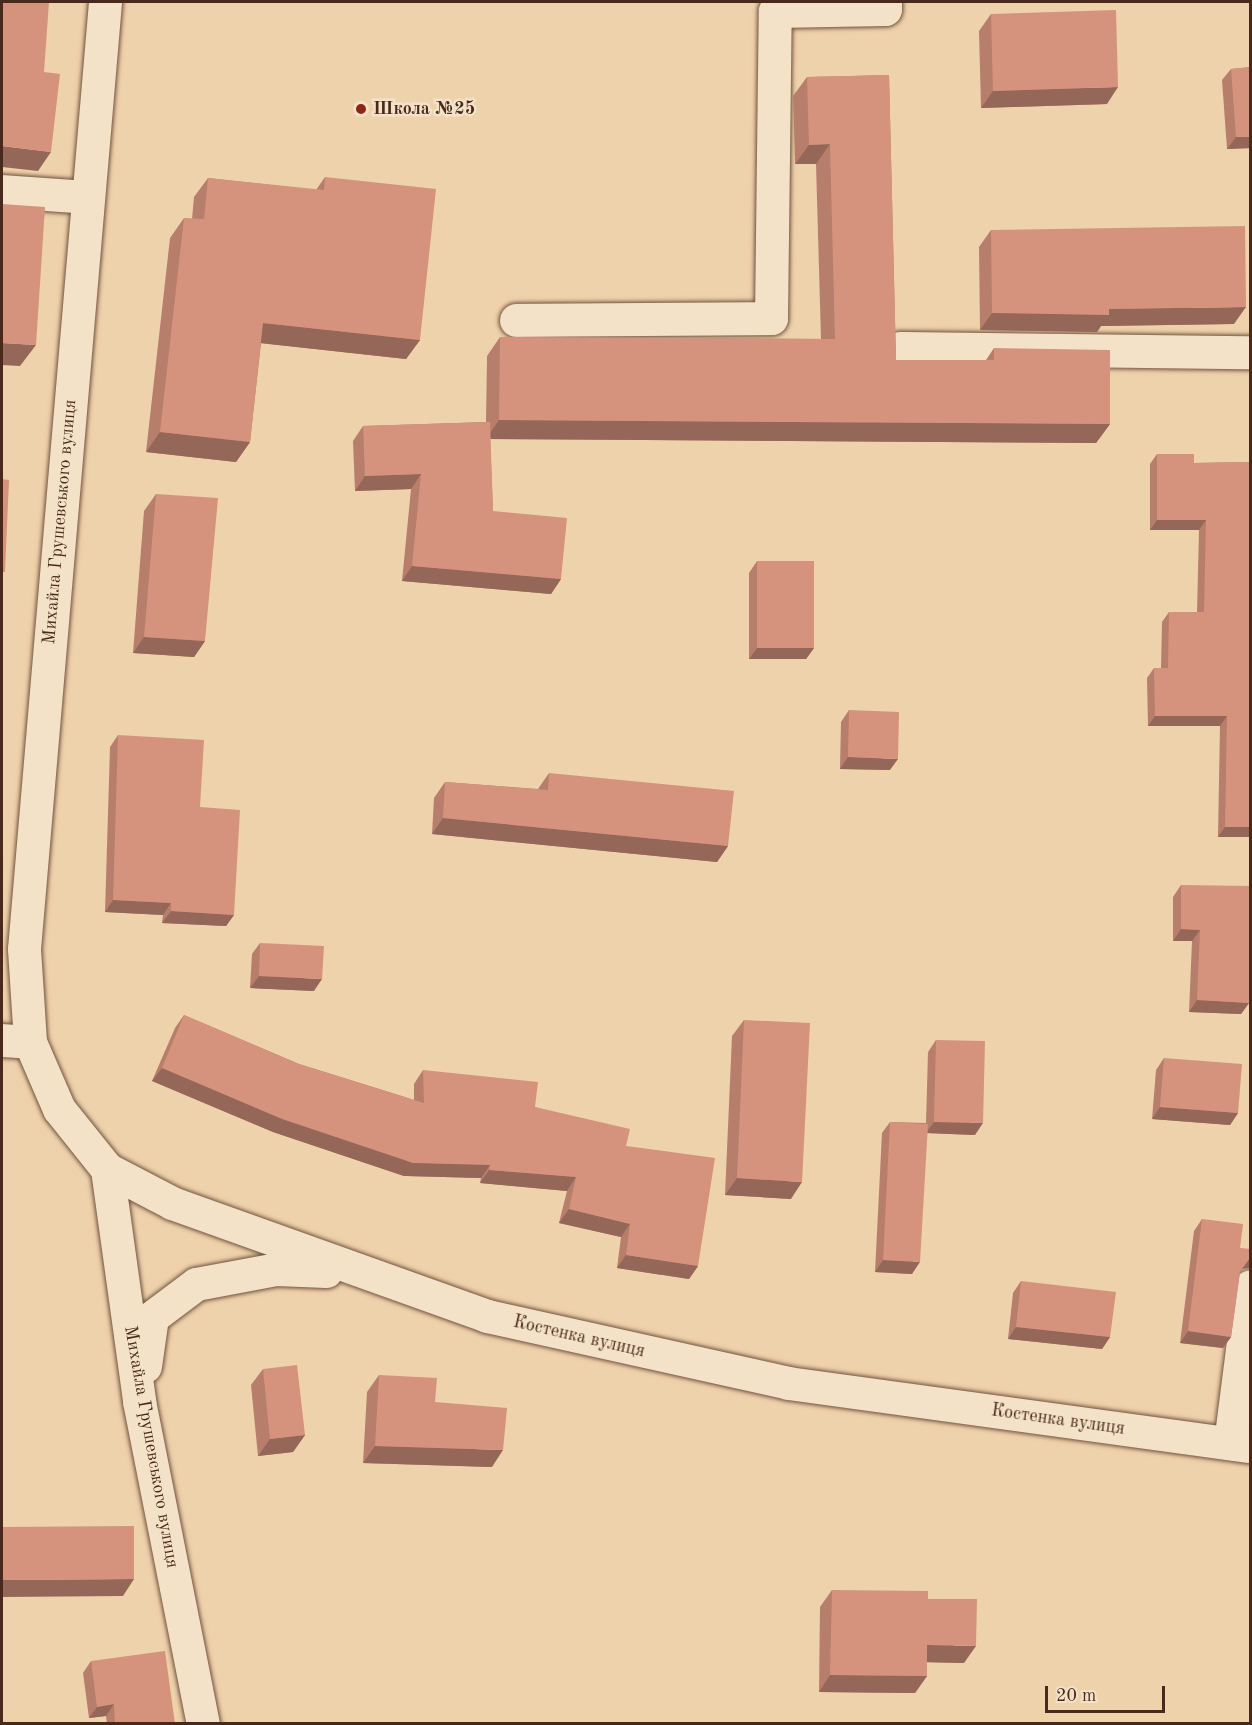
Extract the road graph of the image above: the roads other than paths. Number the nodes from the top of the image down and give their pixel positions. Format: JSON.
{"nodes":[{"id":1,"x":105,"y":2,"type":"edge"},
{"id":2,"x":885,"y":2,"type":"edge"},
{"id":3,"x":2,"y":191,"type":"edge"},
{"id":4,"x":88,"y":197,"type":"junction"},
{"id":5,"x":516,"y":320,"type":"dead end"},
{"id":6,"x":900,"y":348,"type":"dead end"},
{"id":7,"x":1251,"y":352,"type":"edge"},
{"id":8,"x":16,"y":1041,"type":"edge"},
{"id":9,"x":106,"y":1169,"type":"junction"},
{"id":10,"x":366,"y":1273,"type":"junction"},
{"id":11,"x":1251,"y":1287,"type":"edge"},
{"id":12,"x":139,"y":1401,"type":"junction"},
{"id":13,"x":1240,"y":1444,"type":"edge"},
{"id":14,"x":203,"y":1724,"type":"edge"}],
"edges":[{"from":1,"to":4,"type":"street","name":"Михайла Грушевського вулиця"},
{"from":2,"to":5,"type":"street"},
{"from":3,"to":4,"type":"street"},
{"from":4,"to":8,"type":"street","name":"Михайла Грушевського вулиця"},
{"from":6,"to":7,"type":"street"},
{"from":8,"to":9,"type":"street","name":"Костенка вулиця"},
{"from":9,"to":10,"type":"street","name":"Костенка вулиця"},
{"from":9,"to":12,"type":"street","name":"Михайла Грушевського вулиця"},
{"from":10,"to":12,"type":"street"},
{"from":10,"to":13,"type":"street","name":"Костенка вулиця"},
{"from":11,"to":13,"type":"street"},
{"from":12,"to":14,"type":"street","name":"Михайла Грушевського вулиця"}]}
